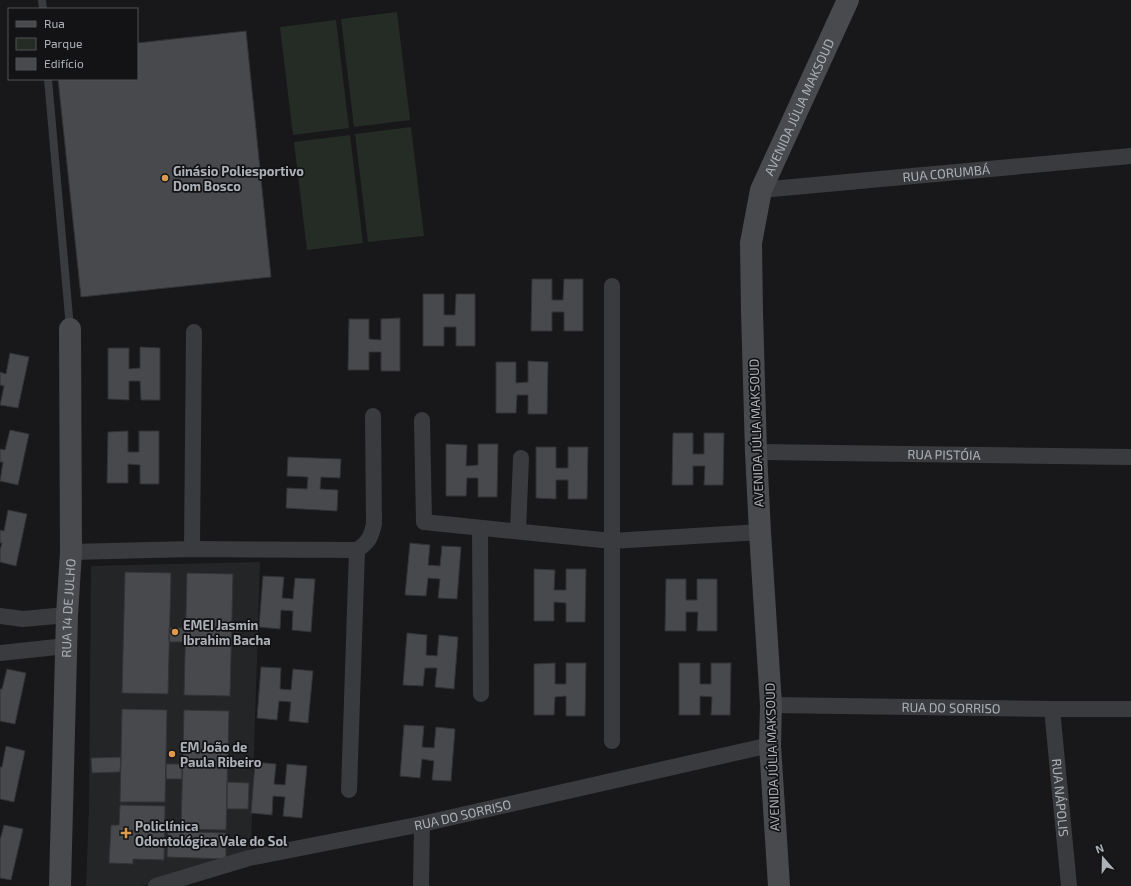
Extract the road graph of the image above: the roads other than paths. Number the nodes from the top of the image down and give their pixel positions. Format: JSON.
{"nodes":[{"id":1,"x":848,"y":0,"type":"edge"},
{"id":2,"x":48,"y":80,"type":"edge"},
{"id":3,"x":1131,"y":156,"type":"edge"},
{"id":4,"x":761,"y":190,"type":"junction"},
{"id":5,"x":612,"y":286,"type":"dead end"},
{"id":6,"x":70,"y":329,"type":"joint"},
{"id":7,"x":194,"y":332,"type":"dead end"},
{"id":8,"x":373,"y":416,"type":"dead end"},
{"id":9,"x":422,"y":420,"type":"dead end"},
{"id":10,"x":756,"y":452,"type":"junction"},
{"id":11,"x":1131,"y":457,"type":"edge"},
{"id":12,"x":521,"y":458,"type":"dead end"},
{"id":13,"x":480,"y":528,"type":"junction"},
{"id":14,"x":518,"y":532,"type":"junction"},
{"id":15,"x":760,"y":532,"type":"junction"},
{"id":16,"x":612,"y":541,"type":"junction"},
{"id":17,"x":192,"y":549,"type":"junction"},
{"id":18,"x":357,"y":550,"type":"junction"},
{"id":19,"x":71,"y":552,"type":"junction"},
{"id":20,"x":67,"y":615,"type":"junction"},
{"id":21,"x":0,"y":616,"type":"edge"},
{"id":22,"x":66,"y":646,"type":"junction"},
{"id":23,"x":0,"y":653,"type":"edge"},
{"id":24,"x":481,"y":694,"type":"dead end"},
{"id":25,"x":771,"y":705,"type":"junction"},
{"id":26,"x":1131,"y":708,"type":"edge"},
{"id":27,"x":1052,"y":709,"type":"junction"},
{"id":28,"x":612,"y":741,"type":"dead end"},
{"id":29,"x":770,"y":745,"type":"junction"},
{"id":30,"x":349,"y":790,"type":"dead end"},
{"id":31,"x":422,"y":824,"type":"junction"},
{"id":32,"x":60,"y":886,"type":"edge"},
{"id":33,"x":156,"y":886,"type":"edge"},
{"id":34,"x":421,"y":886,"type":"edge"},
{"id":35,"x":779,"y":886,"type":"edge"},
{"id":36,"x":1069,"y":886,"type":"edge"}],
"edges":[{"from":1,"to":4,"type":"street","name":"AVENIDA JÚLIA MAKSOUD"},
{"from":2,"to":6,"type":"lane"},
{"from":3,"to":4,"type":"street","name":"RUA CORUMBÁ"},
{"from":4,"to":10,"type":"street","name":"AVENIDA JÚLIA MAKSOUD"},
{"from":5,"to":16,"type":"street"},
{"from":6,"to":19,"type":"street","name":"RUA 14 DE JULHO"},
{"from":7,"to":17,"type":"street"},
{"from":8,"to":18,"type":"street"},
{"from":9,"to":13,"type":"street"},
{"from":10,"to":11,"type":"street","name":"RUA PISTÓIA"},
{"from":10,"to":15,"type":"street","name":"AVENIDA JÚLIA MAKSOUD"},
{"from":12,"to":14,"type":"street"},
{"from":13,"to":14,"type":"street"},
{"from":13,"to":24,"type":"street"},
{"from":14,"to":16,"type":"street"},
{"from":15,"to":16,"type":"street"},
{"from":15,"to":25,"type":"street","name":"AVENIDA JÚLIA MAKSOUD"},
{"from":16,"to":28,"type":"street"},
{"from":17,"to":18,"type":"street"},
{"from":17,"to":19,"type":"street"},
{"from":18,"to":30,"type":"street"},
{"from":19,"to":20,"type":"street","name":"RUA 14 DE JULHO"},
{"from":20,"to":21,"type":"street"},
{"from":20,"to":22,"type":"street","name":"RUA 14 DE JULHO"},
{"from":22,"to":23,"type":"street"},
{"from":22,"to":32,"type":"street","name":"RUA 14 DE JULHO"},
{"from":25,"to":27,"type":"street","name":"RUA DO SORRISO"},
{"from":25,"to":29,"type":"street","name":"AVENIDA JÚLIA MAKSOUD"},
{"from":26,"to":27,"type":"street","name":"RUA DO SORRISO"},
{"from":27,"to":36,"type":"street","name":"RUA NÁPOLIS"},
{"from":29,"to":31,"type":"street","name":"RUA DO SORRISO"},
{"from":29,"to":35,"type":"street","name":"AVENIDA JÚLIA MAKSOUD"},
{"from":31,"to":33,"type":"street","name":"RUA DO SORRISO"},
{"from":31,"to":34,"type":"street"}]}
